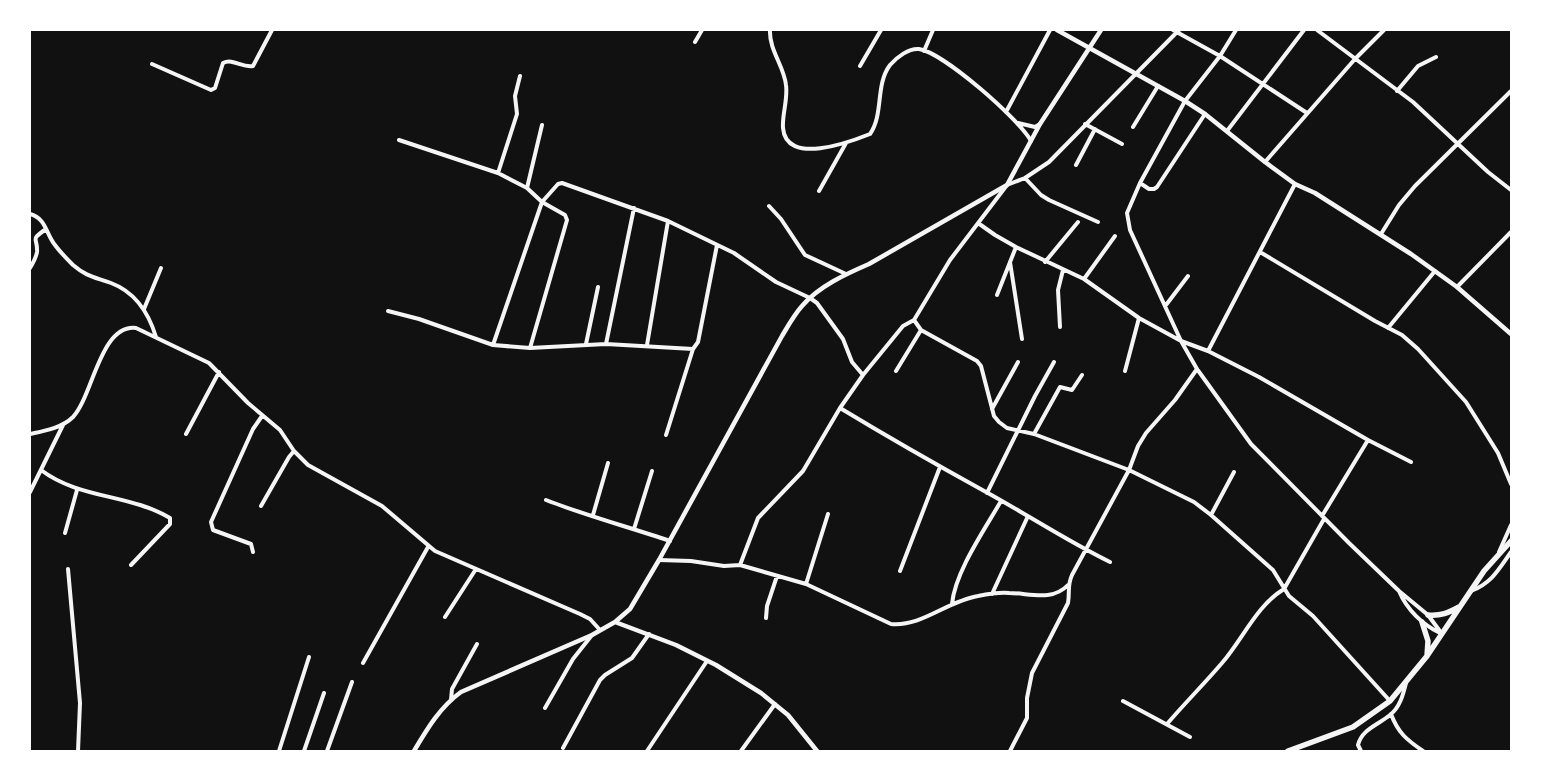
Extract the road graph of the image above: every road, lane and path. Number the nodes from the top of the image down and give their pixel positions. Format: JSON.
{"nodes":[{"id":1,"x":272,"y":30,"type":"edge"},
{"id":2,"x":702,"y":30,"type":"edge"},
{"id":3,"x":770,"y":30,"type":"edge"},
{"id":4,"x":881,"y":30,"type":"edge"},
{"id":5,"x":933,"y":30,"type":"edge"},
{"id":6,"x":1050,"y":30,"type":"edge"},
{"id":7,"x":1057,"y":30,"type":"edge"},
{"id":8,"x":1101,"y":30,"type":"edge"},
{"id":9,"x":1236,"y":30,"type":"edge"},
{"id":10,"x":1304,"y":30,"type":"edge"},
{"id":11,"x":1317,"y":30,"type":"edge"},
{"id":12,"x":1384,"y":30,"type":"edge"},
{"id":13,"x":1176,"y":31,"type":"edge"},
{"id":14,"x":695,"y":42,"type":"dead end"},
{"id":15,"x":1090,"y":47,"type":"junction"},
{"id":16,"x":924,"y":51,"type":"junction"},
{"id":17,"x":1220,"y":56,"type":"junction"},
{"id":18,"x":1436,"y":57,"type":"dead end"},
{"id":19,"x":1355,"y":59,"type":"junction"},
{"id":20,"x":152,"y":64,"type":"dead end"},
{"id":21,"x":860,"y":66,"type":"dead end"},
{"id":22,"x":1135,"y":73,"type":"junction"},
{"id":23,"x":520,"y":76,"type":"dead end"},
{"id":24,"x":1263,"y":84,"type":"junction"},
{"id":25,"x":1158,"y":86,"type":"junction"},
{"id":26,"x":1397,"y":91,"type":"junction"},
{"id":27,"x":1511,"y":91,"type":"edge"},
{"id":28,"x":1185,"y":101,"type":"junction"},
{"id":29,"x":1006,"y":112,"type":"junction"},
{"id":30,"x":1307,"y":113,"type":"junction"},
{"id":31,"x":1205,"y":114,"type":"junction"},
{"id":32,"x":1016,"y":122,"type":"junction"},
{"id":33,"x":1040,"y":124,"type":"junction"},
{"id":34,"x":1085,"y":124,"type":"junction"},
{"id":35,"x":542,"y":125,"type":"dead end"},
{"id":36,"x":1133,"y":127,"type":"dead end"},
{"id":37,"x":1095,"y":129,"type":"junction"},
{"id":38,"x":1227,"y":131,"type":"junction"},
{"id":39,"x":399,"y":140,"type":"dead end"},
{"id":40,"x":1030,"y":141,"type":"junction"},
{"id":41,"x":1458,"y":142,"type":"junction"},
{"id":42,"x":846,"y":143,"type":"junction"},
{"id":43,"x":1122,"y":144,"type":"dead end"},
{"id":44,"x":1265,"y":162,"type":"junction"},
{"id":45,"x":1076,"y":165,"type":"dead end"},
{"id":46,"x":498,"y":173,"type":"junction"},
{"id":47,"x":1026,"y":178,"type":"junction"},
{"id":48,"x":1140,"y":183,"type":"junction"},
{"id":49,"x":1295,"y":184,"type":"junction"},
{"id":50,"x":1008,"y":185,"type":"junction"},
{"id":51,"x":527,"y":188,"type":"junction"},
{"id":52,"x":1511,"y":190,"type":"edge"},
{"id":53,"x":819,"y":192,"type":"dead end"},
{"id":54,"x":542,"y":202,"type":"junction"},
{"id":55,"x":770,"y":206,"type":"dead end"},
{"id":56,"x":634,"y":208,"type":"junction"},
{"id":57,"x":30,"y":214,"type":"edge"},
{"id":58,"x":668,"y":221,"type":"junction"},
{"id":59,"x":1078,"y":222,"type":"dead end"},
{"id":60,"x":1098,"y":222,"type":"dead end"},
{"id":61,"x":978,"y":223,"type":"junction"},
{"id":62,"x":46,"y":229,"type":"junction"},
{"id":63,"x":1511,"y":232,"type":"edge"},
{"id":64,"x":1381,"y":234,"type":"junction"},
{"id":65,"x":1114,"y":236,"type":"dead end"},
{"id":66,"x":717,"y":245,"type":"junction"},
{"id":67,"x":1016,"y":247,"type":"junction"},
{"id":68,"x":1260,"y":252,"type":"junction"},
{"id":69,"x":1010,"y":262,"type":"junction"},
{"id":70,"x":1045,"y":262,"type":"junction"},
{"id":71,"x":30,"y":268,"type":"edge"},
{"id":72,"x":161,"y":268,"type":"dead end"},
{"id":73,"x":1063,"y":270,"type":"junction"},
{"id":74,"x":1435,"y":271,"type":"junction"},
{"id":75,"x":846,"y":274,"type":"junction"},
{"id":76,"x":1188,"y":276,"type":"dead end"},
{"id":77,"x":1084,"y":279,"type":"junction"},
{"id":78,"x":598,"y":287,"type":"dead end"},
{"id":79,"x":1457,"y":288,"type":"junction"},
{"id":80,"x":997,"y":295,"type":"dead end"},
{"id":81,"x":810,"y":298,"type":"junction"},
{"id":82,"x":1166,"y":305,"type":"junction"},
{"id":83,"x":144,"y":309,"type":"junction"},
{"id":84,"x":388,"y":311,"type":"dead end"},
{"id":85,"x":1139,"y":318,"type":"junction"},
{"id":86,"x":914,"y":320,"type":"junction"},
{"id":87,"x":1060,"y":327,"type":"dead end"},
{"id":88,"x":1388,"y":328,"type":"junction"},
{"id":89,"x":922,"y":330,"type":"junction"},
{"id":90,"x":1511,"y":334,"type":"edge"},
{"id":91,"x":156,"y":337,"type":"junction"},
{"id":92,"x":1022,"y":339,"type":"dead end"},
{"id":93,"x":1181,"y":341,"type":"junction"},
{"id":94,"x":586,"y":344,"type":"junction"},
{"id":95,"x":606,"y":344,"type":"junction"},
{"id":96,"x":493,"y":345,"type":"junction"},
{"id":97,"x":647,"y":345,"type":"junction"},
{"id":98,"x":530,"y":348,"type":"junction"},
{"id":99,"x":693,"y":349,"type":"junction"},
{"id":100,"x":1208,"y":351,"type":"junction"},
{"id":101,"x":1018,"y":362,"type":"dead end"},
{"id":102,"x":1054,"y":362,"type":"dead end"},
{"id":103,"x":1197,"y":368,"type":"junction"},
{"id":104,"x":896,"y":371,"type":"dead end"},
{"id":105,"x":1125,"y":371,"type":"dead end"},
{"id":106,"x":219,"y":372,"type":"junction"},
{"id":107,"x":863,"y":374,"type":"junction"},
{"id":108,"x":1082,"y":375,"type":"dead end"},
{"id":109,"x":840,"y":408,"type":"junction"},
{"id":110,"x":992,"y":409,"type":"junction"},
{"id":111,"x":262,"y":416,"type":"junction"},
{"id":112,"x":63,"y":425,"type":"junction"},
{"id":113,"x":1018,"y":431,"type":"junction"},
{"id":114,"x":30,"y":434,"type":"edge"},
{"id":115,"x":186,"y":434,"type":"dead end"},
{"id":116,"x":1034,"y":434,"type":"junction"},
{"id":117,"x":666,"y":435,"type":"dead end"},
{"id":118,"x":1368,"y":440,"type":"junction"},
{"id":119,"x":294,"y":451,"type":"junction"},
{"id":120,"x":1411,"y":462,"type":"dead end"},
{"id":121,"x":608,"y":463,"type":"dead end"},
{"id":122,"x":940,"y":467,"type":"junction"},
{"id":123,"x":41,"y":470,"type":"junction"},
{"id":124,"x":1129,"y":470,"type":"junction"},
{"id":125,"x":652,"y":471,"type":"dead end"},
{"id":126,"x":1234,"y":472,"type":"dead end"},
{"id":127,"x":1511,"y":484,"type":"edge"},
{"id":128,"x":77,"y":490,"type":"junction"},
{"id":129,"x":30,"y":492,"type":"edge"},
{"id":130,"x":987,"y":493,"type":"junction"},
{"id":131,"x":546,"y":500,"type":"dead end"},
{"id":132,"x":1001,"y":501,"type":"junction"},
{"id":133,"x":261,"y":506,"type":"dead end"},
{"id":134,"x":828,"y":514,"type":"dead end"},
{"id":135,"x":593,"y":515,"type":"junction"},
{"id":136,"x":1211,"y":515,"type":"junction"},
{"id":137,"x":1028,"y":516,"type":"junction"},
{"id":138,"x":1323,"y":517,"type":"junction"},
{"id":139,"x":1511,"y":524,"type":"edge"},
{"id":140,"x":634,"y":529,"type":"junction"},
{"id":141,"x":65,"y":533,"type":"dead end"},
{"id":142,"x":1511,"y":540,"type":"edge"},
{"id":143,"x":670,"y":541,"type":"junction"},
{"id":144,"x":428,"y":547,"type":"junction"},
{"id":145,"x":1085,"y":549,"type":"junction"},
{"id":146,"x":253,"y":552,"type":"dead end"},
{"id":147,"x":1511,"y":552,"type":"edge"},
{"id":148,"x":1498,"y":554,"type":"junction"},
{"id":149,"x":659,"y":560,"type":"junction"},
{"id":150,"x":1110,"y":562,"type":"dead end"},
{"id":151,"x":131,"y":565,"type":"dead end"},
{"id":152,"x":740,"y":565,"type":"junction"},
{"id":153,"x":68,"y":569,"type":"dead end"},
{"id":154,"x":476,"y":569,"type":"junction"},
{"id":155,"x":900,"y":571,"type":"dead end"},
{"id":156,"x":777,"y":576,"type":"junction"},
{"id":157,"x":806,"y":584,"type":"junction"},
{"id":158,"x":1068,"y":585,"type":"junction"},
{"id":159,"x":1284,"y":589,"type":"junction"},
{"id":160,"x":1399,"y":591,"type":"junction"},
{"id":161,"x":1471,"y":591,"type":"junction"},
{"id":162,"x":992,"y":594,"type":"junction"},
{"id":163,"x":952,"y":604,"type":"junction"},
{"id":164,"x":1461,"y":606,"type":"junction"},
{"id":165,"x":1428,"y":615,"type":"junction"},
{"id":166,"x":445,"y":617,"type":"dead end"},
{"id":167,"x":766,"y":618,"type":"dead end"},
{"id":168,"x":616,"y":622,"type":"junction"},
{"id":169,"x":1422,"y":622,"type":"junction"},
{"id":170,"x":600,"y":630,"type":"junction"},
{"id":171,"x":649,"y":634,"type":"junction"},
{"id":172,"x":1442,"y":634,"type":"junction"},
{"id":173,"x":592,"y":635,"type":"junction"},
{"id":174,"x":476,"y":644,"type":"dead end"},
{"id":175,"x":1427,"y":656,"type":"junction"},
{"id":176,"x":309,"y":657,"type":"dead end"},
{"id":177,"x":707,"y":661,"type":"junction"},
{"id":178,"x":363,"y":663,"type":"dead end"},
{"id":179,"x":352,"y":682,"type":"dead end"},
{"id":180,"x":1406,"y":683,"type":"junction"},
{"id":181,"x":324,"y":694,"type":"dead end"},
{"id":182,"x":450,"y":700,"type":"junction"},
{"id":183,"x":1123,"y":701,"type":"dead end"},
{"id":184,"x":1390,"y":701,"type":"junction"},
{"id":185,"x":775,"y":704,"type":"junction"},
{"id":186,"x":545,"y":708,"type":"dead end"},
{"id":187,"x":1391,"y":714,"type":"junction"},
{"id":188,"x":1167,"y":724,"type":"junction"},
{"id":189,"x":1190,"y":738,"type":"dead end"},
{"id":190,"x":563,"y":748,"type":"dead end"},
{"id":191,"x":415,"y":750,"type":"edge"},
{"id":192,"x":78,"y":751,"type":"edge"},
{"id":193,"x":279,"y":751,"type":"edge"},
{"id":194,"x":304,"y":751,"type":"edge"},
{"id":195,"x":327,"y":751,"type":"edge"},
{"id":196,"x":410,"y":751,"type":"edge"},
{"id":197,"x":647,"y":751,"type":"edge"},
{"id":198,"x":741,"y":751,"type":"edge"},
{"id":199,"x":817,"y":751,"type":"edge"},
{"id":200,"x":1010,"y":751,"type":"edge"},
{"id":201,"x":1288,"y":751,"type":"edge"},
{"id":202,"x":1361,"y":751,"type":"edge"},
{"id":203,"x":1424,"y":751,"type":"edge"}],
"edges":[{"from":1,"to":20,"type":"street"},
{"from":2,"to":14,"type":"street"},
{"from":3,"to":42,"type":"street"},
{"from":4,"to":21,"type":"street"},
{"from":5,"to":16,"type":"street"},
{"from":6,"to":29,"type":"street"},
{"from":7,"to":15,"type":"street"},
{"from":8,"to":15,"type":"street"},
{"from":9,"to":17,"type":"street"},
{"from":10,"to":24,"type":"street"},
{"from":11,"to":19,"type":"street"},
{"from":12,"to":19,"type":"street"},
{"from":13,"to":17,"type":"street"},
{"from":13,"to":22,"type":"street"},
{"from":15,"to":22,"type":"street"},
{"from":15,"to":33,"type":"street"},
{"from":16,"to":29,"type":"street"},
{"from":16,"to":42,"type":"street"},
{"from":17,"to":24,"type":"street"},
{"from":17,"to":28,"type":"street"},
{"from":18,"to":26,"type":"street"},
{"from":19,"to":26,"type":"street"},
{"from":19,"to":30,"type":"street"},
{"from":22,"to":25,"type":"street"},
{"from":22,"to":34,"type":"street"},
{"from":23,"to":46,"type":"street"},
{"from":24,"to":30,"type":"street"},
{"from":24,"to":38,"type":"street"},
{"from":25,"to":28,"type":"street"},
{"from":25,"to":36,"type":"street"},
{"from":26,"to":41,"type":"street"},
{"from":27,"to":41,"type":"street"},
{"from":28,"to":31,"type":"street"},
{"from":28,"to":48,"type":"street"},
{"from":29,"to":32,"type":"street"},
{"from":30,"to":44,"type":"street"},
{"from":31,"to":38,"type":"street"},
{"from":31,"to":48,"type":"street"},
{"from":32,"to":33,"type":"street"},
{"from":32,"to":40,"type":"street"},
{"from":33,"to":40,"type":"street"},
{"from":34,"to":37,"type":"street"},
{"from":34,"to":47,"type":"street"},
{"from":35,"to":51,"type":"street"},
{"from":37,"to":43,"type":"street"},
{"from":37,"to":45,"type":"street"},
{"from":38,"to":44,"type":"street"},
{"from":39,"to":46,"type":"street"},
{"from":40,"to":50,"type":"street"},
{"from":41,"to":52,"type":"street"},
{"from":41,"to":64,"type":"street"},
{"from":42,"to":53,"type":"street"},
{"from":44,"to":49,"type":"street"},
{"from":46,"to":51,"type":"street"},
{"from":47,"to":50,"type":"street"},
{"from":47,"to":60,"type":"street"},
{"from":48,"to":82,"type":"street"},
{"from":49,"to":64,"type":"street"},
{"from":49,"to":68,"type":"street"},
{"from":50,"to":61,"type":"street"},
{"from":50,"to":75,"type":"street"},
{"from":51,"to":54,"type":"street"},
{"from":54,"to":56,"type":"street"},
{"from":54,"to":96,"type":"street"},
{"from":54,"to":98,"type":"street"},
{"from":55,"to":75,"type":"street"},
{"from":56,"to":58,"type":"street"},
{"from":56,"to":95,"type":"street"},
{"from":57,"to":62,"type":"street"},
{"from":58,"to":66,"type":"street"},
{"from":58,"to":97,"type":"street"},
{"from":59,"to":70,"type":"street"},
{"from":61,"to":67,"type":"street"},
{"from":61,"to":86,"type":"street"},
{"from":62,"to":71,"type":"street"},
{"from":62,"to":83,"type":"street"},
{"from":63,"to":79,"type":"street"},
{"from":64,"to":74,"type":"street"},
{"from":65,"to":77,"type":"street"},
{"from":66,"to":81,"type":"street"},
{"from":66,"to":99,"type":"street"},
{"from":67,"to":69,"type":"street"},
{"from":67,"to":70,"type":"street"},
{"from":68,"to":88,"type":"street"},
{"from":68,"to":100,"type":"street"},
{"from":69,"to":80,"type":"street"},
{"from":69,"to":92,"type":"street"},
{"from":70,"to":73,"type":"street"},
{"from":72,"to":83,"type":"street"},
{"from":73,"to":77,"type":"street"},
{"from":73,"to":87,"type":"street"},
{"from":74,"to":79,"type":"street"},
{"from":74,"to":88,"type":"street"},
{"from":75,"to":81,"type":"street"},
{"from":76,"to":82,"type":"street"},
{"from":77,"to":85,"type":"street"},
{"from":78,"to":94,"type":"street"},
{"from":79,"to":90,"type":"street"},
{"from":81,"to":107,"type":"street"},
{"from":81,"to":143,"type":"street"},
{"from":82,"to":93,"type":"street"},
{"from":83,"to":91,"type":"street"},
{"from":84,"to":96,"type":"street"},
{"from":85,"to":93,"type":"street"},
{"from":85,"to":105,"type":"street"},
{"from":86,"to":89,"type":"street"},
{"from":86,"to":107,"type":"street"},
{"from":88,"to":127,"type":"street"},
{"from":89,"to":104,"type":"street"},
{"from":89,"to":110,"type":"street"},
{"from":91,"to":106,"type":"street"},
{"from":91,"to":112,"type":"street"},
{"from":93,"to":100,"type":"street"},
{"from":93,"to":103,"type":"street"},
{"from":94,"to":95,"type":"street"},
{"from":94,"to":98,"type":"street"},
{"from":95,"to":97,"type":"street"},
{"from":96,"to":98,"type":"street"},
{"from":97,"to":99,"type":"street"},
{"from":99,"to":117,"type":"street"},
{"from":100,"to":118,"type":"street"},
{"from":101,"to":110,"type":"street"},
{"from":102,"to":113,"type":"street"},
{"from":103,"to":124,"type":"street"},
{"from":103,"to":138,"type":"street"},
{"from":106,"to":111,"type":"street"},
{"from":106,"to":115,"type":"street"},
{"from":107,"to":109,"type":"street"},
{"from":108,"to":116,"type":"street"},
{"from":109,"to":122,"type":"street"},
{"from":109,"to":152,"type":"street"},
{"from":110,"to":113,"type":"street"},
{"from":111,"to":119,"type":"street"},
{"from":111,"to":146,"type":"street"},
{"from":112,"to":114,"type":"street"},
{"from":112,"to":123,"type":"street"},
{"from":113,"to":116,"type":"street"},
{"from":113,"to":130,"type":"street"},
{"from":116,"to":124,"type":"street"},
{"from":118,"to":120,"type":"street"},
{"from":118,"to":138,"type":"street"},
{"from":119,"to":133,"type":"street"},
{"from":119,"to":144,"type":"street"},
{"from":121,"to":135,"type":"street"},
{"from":122,"to":130,"type":"street"},
{"from":122,"to":155,"type":"street"},
{"from":123,"to":128,"type":"street"},
{"from":123,"to":129,"type":"street"},
{"from":124,"to":136,"type":"street"},
{"from":124,"to":145,"type":"street"},
{"from":125,"to":140,"type":"street"},
{"from":126,"to":136,"type":"street"},
{"from":128,"to":141,"type":"street"},
{"from":128,"to":151,"type":"street"},
{"from":130,"to":132,"type":"street"},
{"from":131,"to":135,"type":"street"},
{"from":132,"to":137,"type":"street"},
{"from":132,"to":163,"type":"street"},
{"from":134,"to":157,"type":"street"},
{"from":135,"to":140,"type":"street"},
{"from":136,"to":159,"type":"street"},
{"from":137,"to":145,"type":"street"},
{"from":137,"to":162,"type":"street"},
{"from":138,"to":159,"type":"street"},
{"from":138,"to":160,"type":"street"},
{"from":139,"to":148,"type":"street"},
{"from":140,"to":143,"type":"street"},
{"from":142,"to":148,"type":"main road"},
{"from":143,"to":149,"type":"street"},
{"from":144,"to":154,"type":"street"},
{"from":144,"to":178,"type":"street"},
{"from":145,"to":150,"type":"street"},
{"from":145,"to":158,"type":"street"},
{"from":147,"to":161,"type":"street"},
{"from":148,"to":161,"type":"main road"},
{"from":149,"to":152,"type":"street"},
{"from":149,"to":168,"type":"street"},
{"from":152,"to":156,"type":"street"},
{"from":153,"to":192,"type":"street"},
{"from":154,"to":166,"type":"street"},
{"from":154,"to":170,"type":"street"},
{"from":156,"to":157,"type":"street"},
{"from":156,"to":167,"type":"street"},
{"from":157,"to":163,"type":"street"},
{"from":158,"to":162,"type":"street"},
{"from":158,"to":200,"type":"street"},
{"from":159,"to":184,"type":"street"},
{"from":159,"to":188,"type":"street"},
{"from":160,"to":165,"type":"street"},
{"from":160,"to":169,"type":"street"},
{"from":161,"to":164,"type":"main road"},
{"from":162,"to":163,"type":"street"},
{"from":164,"to":165,"type":"main road"},
{"from":164,"to":172,"type":"main road"},
{"from":165,"to":172,"type":"street"},
{"from":168,"to":170,"type":"street"},
{"from":168,"to":171,"type":"street"},
{"from":169,"to":172,"type":"street"},
{"from":169,"to":175,"type":"main road"},
{"from":170,"to":173,"type":"street"},
{"from":171,"to":177,"type":"street"},
{"from":171,"to":190,"type":"street"},
{"from":172,"to":175,"type":"main road"},
{"from":173,"to":182,"type":"street"},
{"from":173,"to":186,"type":"street"},
{"from":174,"to":182,"type":"street"},
{"from":175,"to":180,"type":"main road"},
{"from":176,"to":193,"type":"street"},
{"from":177,"to":185,"type":"street"},
{"from":177,"to":197,"type":"street"},
{"from":179,"to":195,"type":"street"},
{"from":180,"to":184,"type":"main road"},
{"from":180,"to":187,"type":"street"},
{"from":181,"to":194,"type":"street"},
{"from":182,"to":191,"type":"street"},
{"from":183,"to":188,"type":"street"},
{"from":184,"to":201,"type":"main road"},
{"from":185,"to":198,"type":"street"},
{"from":185,"to":199,"type":"street"},
{"from":187,"to":202,"type":"street"},
{"from":187,"to":203,"type":"street"},
{"from":188,"to":189,"type":"street"},
{"from":191,"to":196,"type":"street"}]}
